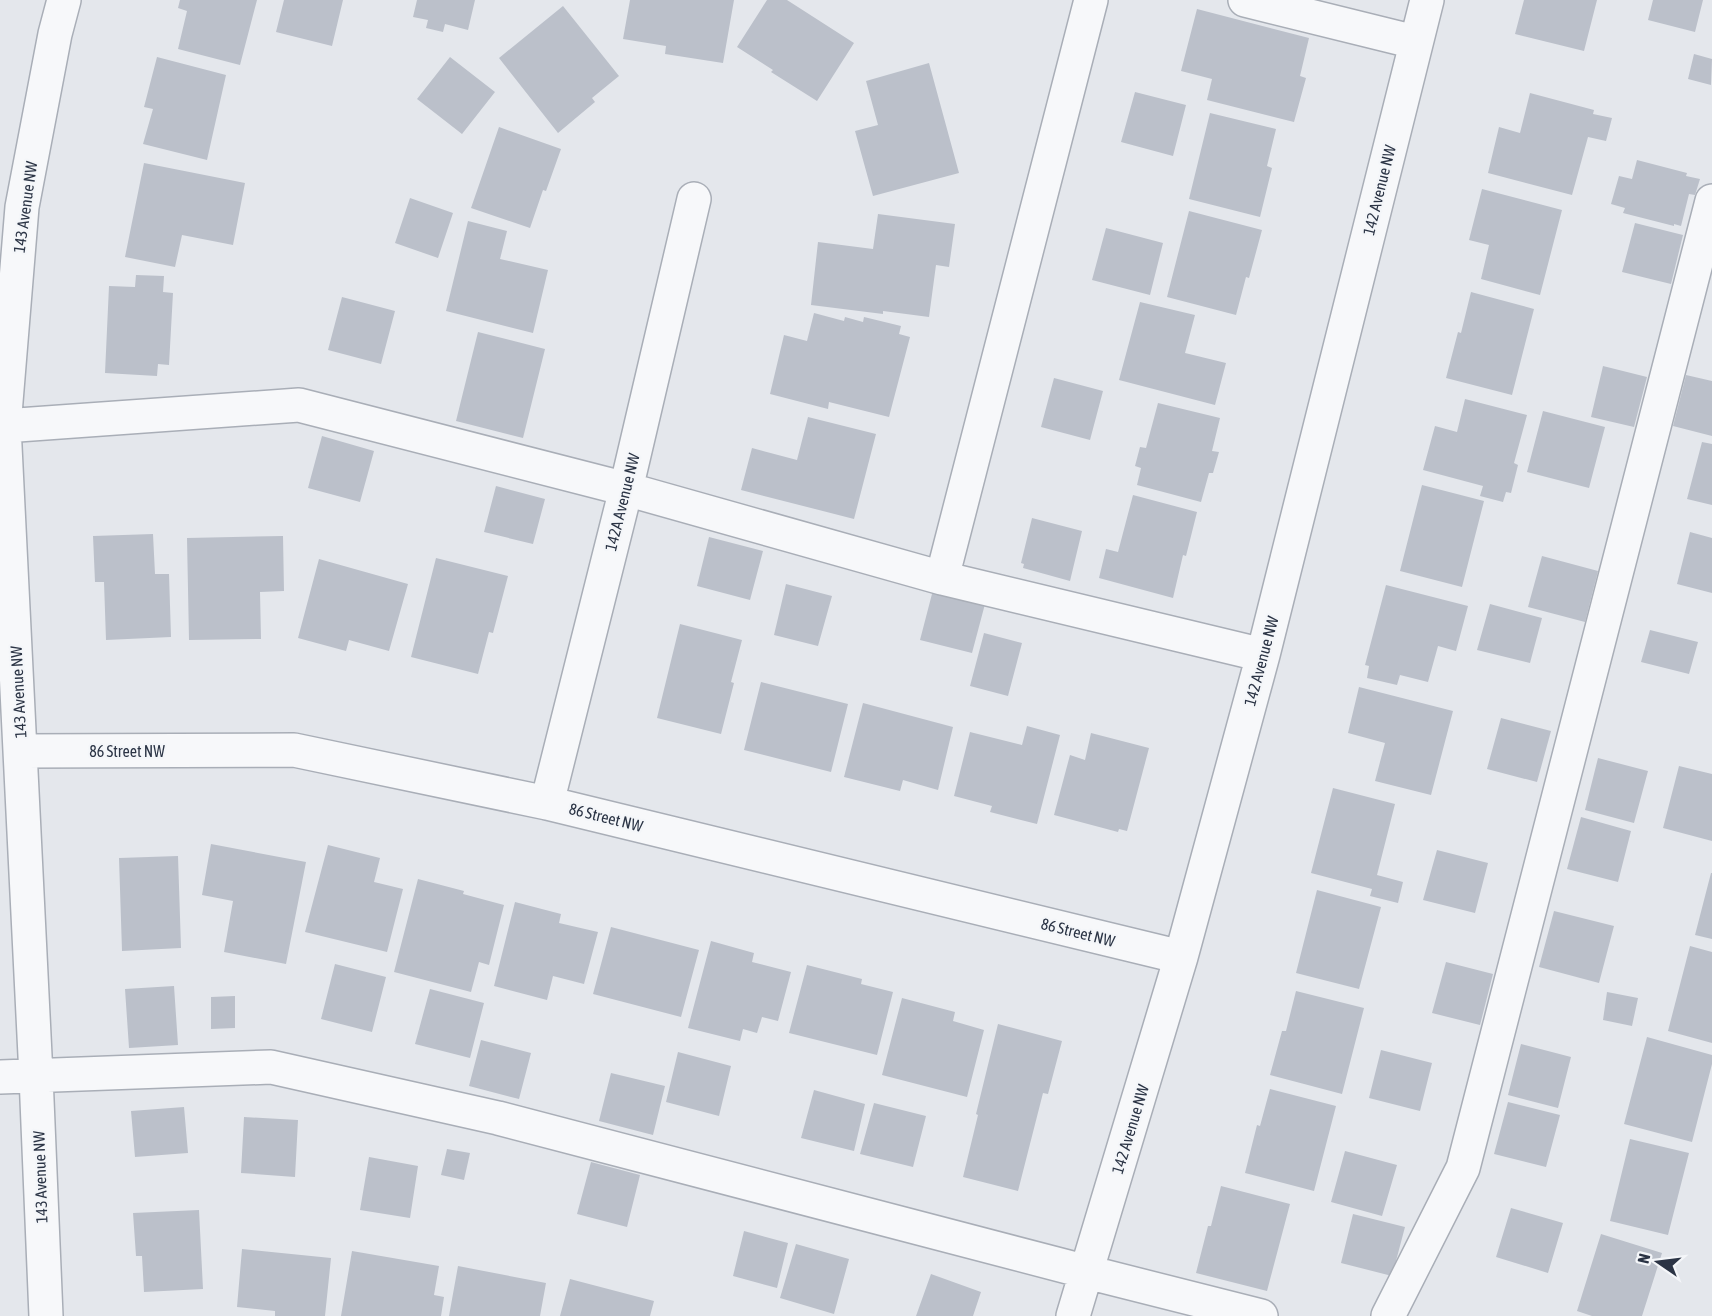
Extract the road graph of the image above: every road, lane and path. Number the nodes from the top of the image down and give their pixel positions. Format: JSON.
{"nodes":[{"id":1,"x":64,"y":0,"type":"edge"},
{"id":2,"x":1091,"y":0,"type":"edge"},
{"id":3,"x":1245,"y":0,"type":"edge"},
{"id":4,"x":1427,"y":0,"type":"edge"},
{"id":5,"x":1415,"y":42,"type":"junction"},
{"id":6,"x":694,"y":199,"type":"dead end"},
{"id":7,"x":1712,"y":201,"type":"edge"},
{"id":8,"x":4,"y":426,"type":"junction"},
{"id":9,"x":626,"y":489,"type":"junction"},
{"id":10,"x":942,"y":578,"type":"junction"},
{"id":11,"x":1263,"y":655,"type":"junction"},
{"id":12,"x":21,"y":751,"type":"junction"},
{"id":13,"x":547,"y":803,"type":"junction"},
{"id":14,"x":1181,"y":957,"type":"junction"},
{"id":15,"x":36,"y":1076,"type":"junction"},
{"id":16,"x":0,"y":1077,"type":"edge"},
{"id":17,"x":1087,"y":1272,"type":"junction"},
{"id":18,"x":46,"y":1316,"type":"edge"},
{"id":19,"x":1073,"y":1316,"type":"edge"},
{"id":20,"x":1261,"y":1316,"type":"edge"},
{"id":21,"x":1388,"y":1316,"type":"edge"}],
"edges":[{"from":1,"to":8,"type":"street","name":"143 Avenue NW"},
{"from":2,"to":10,"type":"street"},
{"from":3,"to":5,"type":"street"},
{"from":4,"to":5,"type":"street","name":"142 Avenue NW"},
{"from":5,"to":11,"type":"street","name":"142 Avenue NW"},
{"from":6,"to":9,"type":"street","name":"142A Avenue NW"},
{"from":7,"to":21,"type":"street"},
{"from":8,"to":9,"type":"street"},
{"from":8,"to":12,"type":"street","name":"143 Avenue NW"},
{"from":9,"to":10,"type":"street"},
{"from":9,"to":13,"type":"street","name":"142A Avenue NW"},
{"from":10,"to":11,"type":"street"},
{"from":11,"to":14,"type":"street","name":"142 Avenue NW"},
{"from":12,"to":13,"type":"street","name":"86 Street NW"},
{"from":12,"to":15,"type":"street","name":"143 Avenue NW"},
{"from":13,"to":14,"type":"street","name":"86 Street NW"},
{"from":14,"to":17,"type":"street","name":"142 Avenue NW"},
{"from":15,"to":16,"type":"street"},
{"from":15,"to":17,"type":"street"},
{"from":15,"to":18,"type":"street","name":"143 Avenue NW"},
{"from":17,"to":19,"type":"street","name":"142 Avenue NW"},
{"from":17,"to":20,"type":"street"}]}
